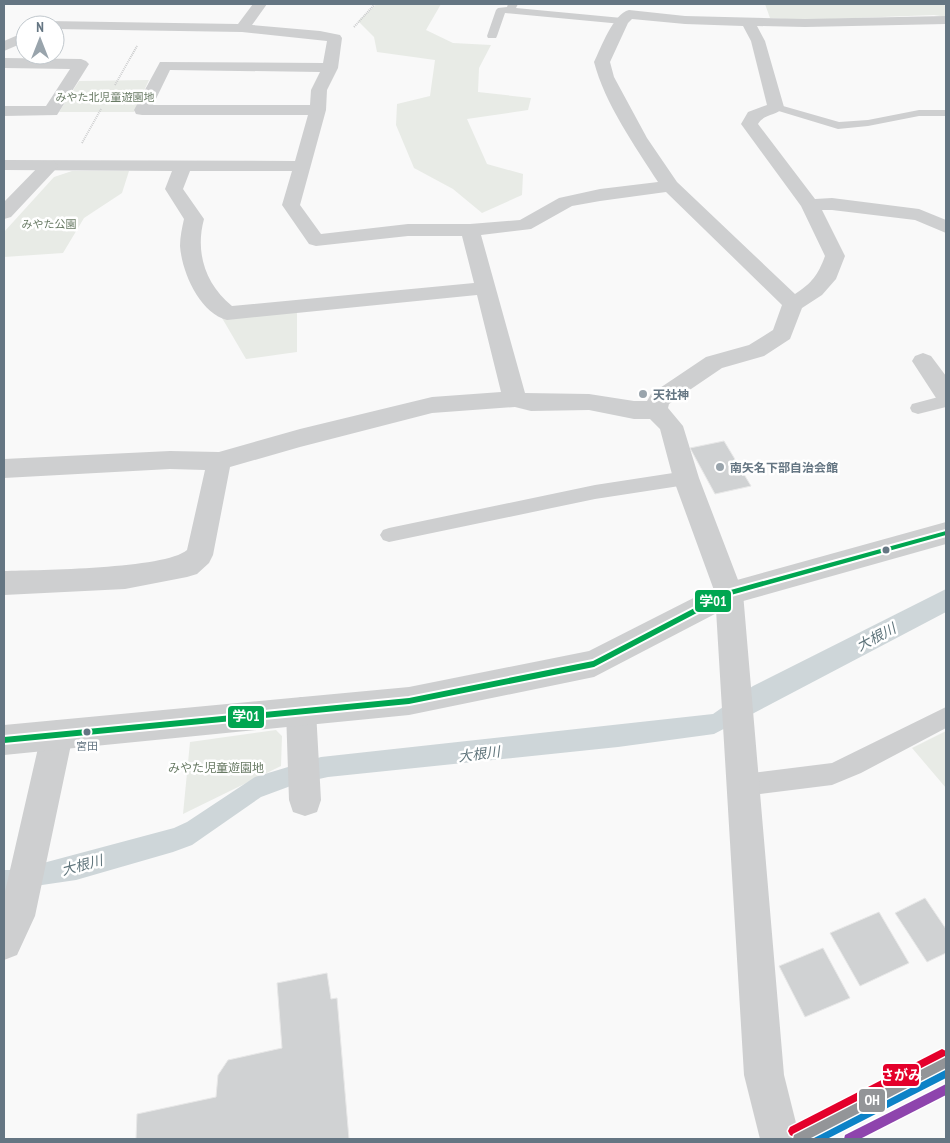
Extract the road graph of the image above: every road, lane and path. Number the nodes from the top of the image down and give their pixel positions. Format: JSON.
{"nodes":[{"id":1,"x":260,"y":4,"type":"edge"},
{"id":2,"x":375,"y":4,"type":"edge"},
{"id":3,"x":511,"y":7,"type":"edge"},
{"id":4,"x":626,"y":13,"type":"edge"},
{"id":5,"x":946,"y":20,"type":"edge"},
{"id":6,"x":65,"y":22,"type":"edge"},
{"id":7,"x":748,"y":22,"type":"junction"},
{"id":8,"x":242,"y":28,"type":"junction"},
{"id":9,"x":353,"y":28,"type":"dead end"},
{"id":10,"x":492,"y":36,"type":"dead end"},
{"id":11,"x":137,"y":45,"type":"dead end"},
{"id":12,"x":4,"y":63,"type":"edge"},
{"id":13,"x":330,"y":68,"type":"junction"},
{"id":14,"x":115,"y":85,"type":"dead end"},
{"id":15,"x":776,"y":107,"type":"junction"},
{"id":16,"x":101,"y":109,"type":"dead end"},
{"id":17,"x":4,"y":110,"type":"edge"},
{"id":18,"x":318,"y":110,"type":"junction"},
{"id":19,"x":946,"y":112,"type":"edge"},
{"id":20,"x":4,"y":165,"type":"edge"},
{"id":21,"x":183,"y":165,"type":"junction"},
{"id":22,"x":49,"y":166,"type":"junction"},
{"id":23,"x":70,"y":166,"type":"junction"},
{"id":24,"x":302,"y":166,"type":"junction"},
{"id":25,"x":670,"y":186,"type":"junction"},
{"id":26,"x":810,"y":205,"type":"junction"},
{"id":27,"x":4,"y":213,"type":"edge"},
{"id":28,"x":946,"y":227,"type":"edge"},
{"id":29,"x":470,"y":230,"type":"junction"},
{"id":30,"x":486,"y":288,"type":"junction"},
{"id":31,"x":793,"y":304,"type":"junction"},
{"id":32,"x":923,"y":361,"type":"dead end"},
{"id":33,"x":946,"y":395,"type":"edge"},
{"id":34,"x":515,"y":399,"type":"junction"},
{"id":35,"x":946,"y":402,"type":"edge"},
{"id":36,"x":918,"y":408,"type":"dead end"},
{"id":37,"x":656,"y":410,"type":"junction"},
{"id":38,"x":219,"y":461,"type":"junction"},
{"id":39,"x":4,"y":468,"type":"edge"},
{"id":40,"x":686,"y":478,"type":"junction"},
{"id":41,"x":946,"y":533,"type":"edge"},
{"id":42,"x":389,"y":535,"type":"dead end"},
{"id":43,"x":4,"y":584,"type":"edge"},
{"id":44,"x":729,"y":593,"type":"junction"},
{"id":45,"x":301,"y":711,"type":"junction"},
{"id":46,"x":946,"y":718,"type":"edge"},
{"id":47,"x":57,"y":735,"type":"junction"},
{"id":48,"x":4,"y":740,"type":"edge"},
{"id":49,"x":744,"y":785,"type":"junction"},
{"id":50,"x":305,"y":800,"type":"dead end"},
{"id":51,"x":4,"y":942,"type":"edge"},
{"id":52,"x":780,"y":1139,"type":"edge"}],
"edges":[{"from":1,"to":8,"type":"street"},
{"from":2,"to":9,"type":"path"},
{"from":3,"to":4,"type":"lane"},
{"from":3,"to":10,"type":"lane"},
{"from":4,"to":7,"type":"street"},
{"from":4,"to":25,"type":"street"},
{"from":5,"to":7,"type":"street"},
{"from":6,"to":8,"type":"street"},
{"from":7,"to":15,"type":"street"},
{"from":8,"to":13,"type":"street"},
{"from":11,"to":14,"type":"path"},
{"from":12,"to":17,"type":"street"},
{"from":13,"to":18,"type":"street"},
{"from":13,"to":18,"type":"street"},
{"from":15,"to":19,"type":"lane"},
{"from":15,"to":26,"type":"street"},
{"from":16,"to":23,"type":"path"},
{"from":18,"to":24,"type":"street"},
{"from":20,"to":22,"type":"street"},
{"from":21,"to":23,"type":"street"},
{"from":21,"to":24,"type":"street"},
{"from":21,"to":30,"type":"street"},
{"from":22,"to":23,"type":"street"},
{"from":22,"to":27,"type":"street"},
{"from":24,"to":29,"type":"street"},
{"from":25,"to":29,"type":"street"},
{"from":25,"to":31,"type":"street"},
{"from":26,"to":28,"type":"street"},
{"from":26,"to":31,"type":"street"},
{"from":29,"to":30,"type":"street"},
{"from":30,"to":34,"type":"street"},
{"from":31,"to":37,"type":"street"},
{"from":32,"to":33,"type":"street"},
{"from":34,"to":37,"type":"street"},
{"from":34,"to":38,"type":"street"},
{"from":35,"to":36,"type":"lane"},
{"from":37,"to":40,"type":"street"},
{"from":38,"to":39,"type":"street"},
{"from":38,"to":43,"type":"street"},
{"from":40,"to":42,"type":"lane"},
{"from":40,"to":44,"type":"street"},
{"from":41,"to":44,"type":"street"},
{"from":44,"to":45,"type":"street"},
{"from":44,"to":49,"type":"street"},
{"from":45,"to":47,"type":"street"},
{"from":45,"to":50,"type":"street"},
{"from":46,"to":49,"type":"lane"},
{"from":47,"to":48,"type":"street"},
{"from":47,"to":51,"type":"street"},
{"from":49,"to":52,"type":"street"}]}
